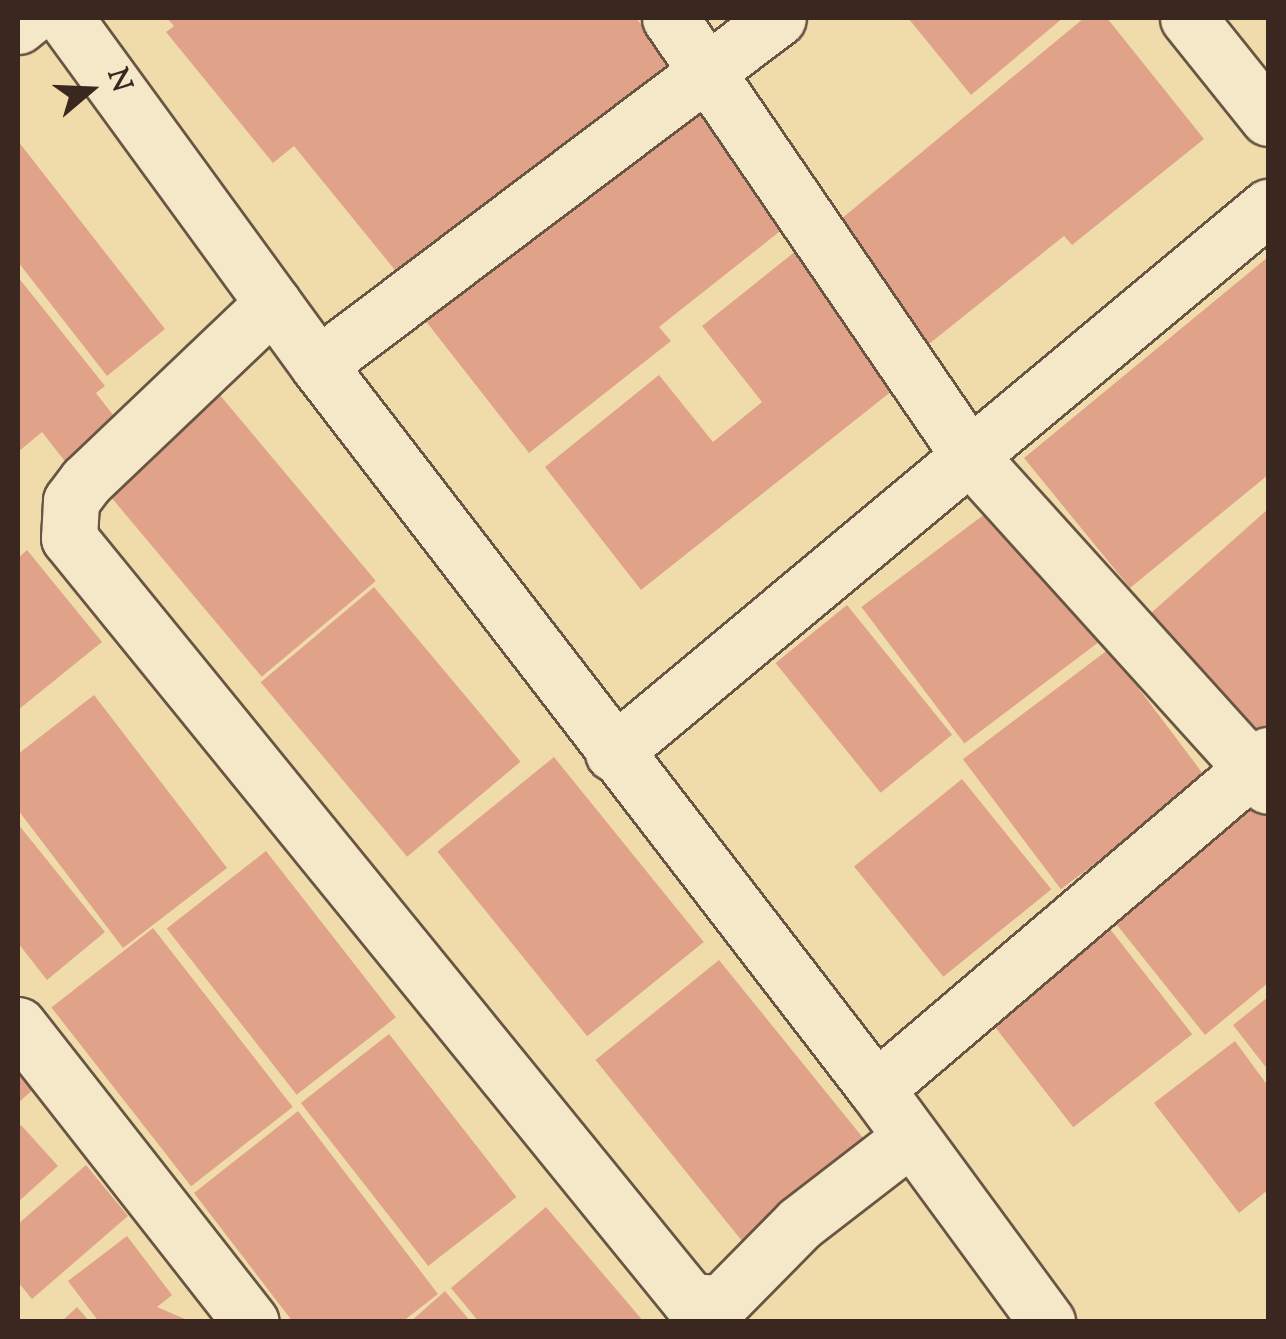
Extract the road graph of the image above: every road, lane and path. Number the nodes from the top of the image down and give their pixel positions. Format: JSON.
{"nodes":[{"id":1,"x":28,"y":18,"type":"edge"},
{"id":2,"x":65,"y":18,"type":"edge"},
{"id":3,"x":670,"y":18,"type":"edge"},
{"id":4,"x":778,"y":18,"type":"edge"},
{"id":5,"x":1188,"y":18,"type":"edge"},
{"id":6,"x":18,"y":26,"type":"edge"},
{"id":7,"x":706,"y":75,"type":"junction"},
{"id":8,"x":1268,"y":118,"type":"edge"},
{"id":9,"x":1268,"y":207,"type":"edge"},
{"id":10,"x":273,"y":303,"type":"junction"},
{"id":11,"x":318,"y":365,"type":"junction"},
{"id":12,"x":968,"y":454,"type":"junction"},
{"id":13,"x":613,"y":753,"type":"junction"},
{"id":14,"x":1263,"y":770,"type":"edge"},
{"id":15,"x":18,"y":1025,"type":"edge"},
{"id":16,"x":876,"y":1088,"type":"junction"},
{"id":17,"x":910,"y":1138,"type":"junction"},
{"id":18,"x":250,"y":1322,"type":"edge"},
{"id":19,"x":1047,"y":1322,"type":"edge"}],
"edges":[{"from":1,"to":6,"type":"street"},
{"from":2,"to":10,"type":"street"},
{"from":3,"to":7,"type":"street"},
{"from":4,"to":7,"type":"street"},
{"from":5,"to":8,"type":"street"},
{"from":7,"to":11,"type":"street"},
{"from":7,"to":12,"type":"street"},
{"from":9,"to":12,"type":"street"},
{"from":10,"to":11,"type":"street"},
{"from":10,"to":17,"type":"street"},
{"from":11,"to":13,"type":"street"},
{"from":12,"to":13,"type":"street"},
{"from":12,"to":14,"type":"street"},
{"from":13,"to":16,"type":"street"},
{"from":14,"to":16,"type":"street"},
{"from":15,"to":18,"type":"street"},
{"from":16,"to":17,"type":"street"},
{"from":17,"to":19,"type":"street"}]}
